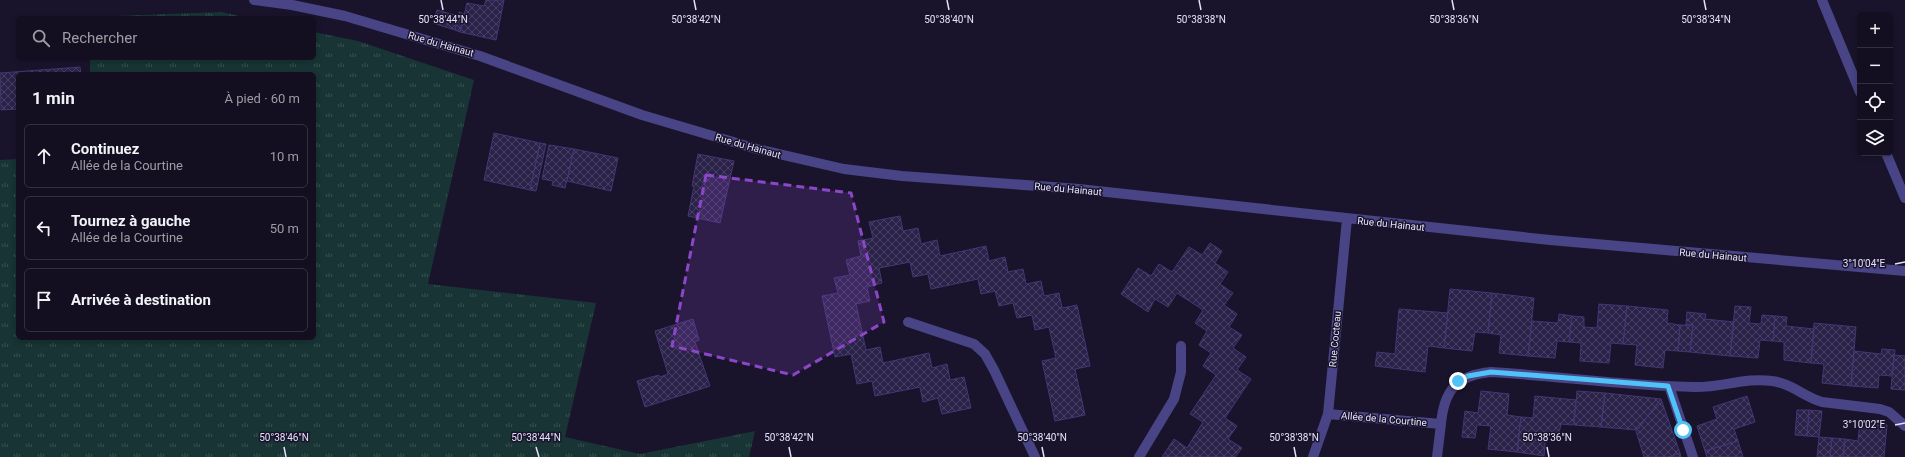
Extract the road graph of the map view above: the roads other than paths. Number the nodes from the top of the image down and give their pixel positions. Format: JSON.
{"nodes":[{"id":1,"x":254,"y":0,"type":"edge"},
{"id":2,"x":1822,"y":0,"type":"edge"},
{"id":3,"x":1857,"y":85,"type":"edge"},
{"id":4,"x":1887,"y":156,"type":"edge"},
{"id":5,"x":1905,"y":198,"type":"edge"},
{"id":6,"x":1347,"y":219,"type":"junction"},
{"id":7,"x":1905,"y":271,"type":"edge"},
{"id":8,"x":908,"y":322,"type":"dead end"},
{"id":9,"x":1181,"y":346,"type":"dead end"},
{"id":10,"x":1668,"y":386,"type":"junction"},
{"id":11,"x":1328,"y":414,"type":"junction"},
{"id":12,"x":1441,"y":424,"type":"junction"},
{"id":13,"x":1905,"y":426,"type":"edge"},
{"id":14,"x":1035,"y":457,"type":"edge"},
{"id":15,"x":1139,"y":457,"type":"edge"},
{"id":16,"x":1313,"y":457,"type":"edge"},
{"id":17,"x":1437,"y":457,"type":"edge"},
{"id":18,"x":1693,"y":457,"type":"edge"}],
"edges":[{"from":1,"to":6,"type":"street","name":"Rue du Hainaut"},
{"from":2,"to":3,"type":"street"},
{"from":4,"to":5,"type":"street"},
{"from":6,"to":7,"type":"street","name":"Rue du Hainaut"},
{"from":6,"to":11,"type":"street","name":"Rue Cocteau"},
{"from":8,"to":14,"type":"street"},
{"from":9,"to":15,"type":"street"},
{"from":10,"to":12,"type":"street","name":"Allée de la Courtine"},
{"from":10,"to":13,"type":"street","name":"Allée de la Courtine"},
{"from":10,"to":18,"type":"street"},
{"from":11,"to":12,"type":"street","name":"Allée de la Courtine"},
{"from":11,"to":16,"type":"street","name":"Rue Cocteau"},
{"from":12,"to":17,"type":"street","name":"Allée de la Courtine"}]}
